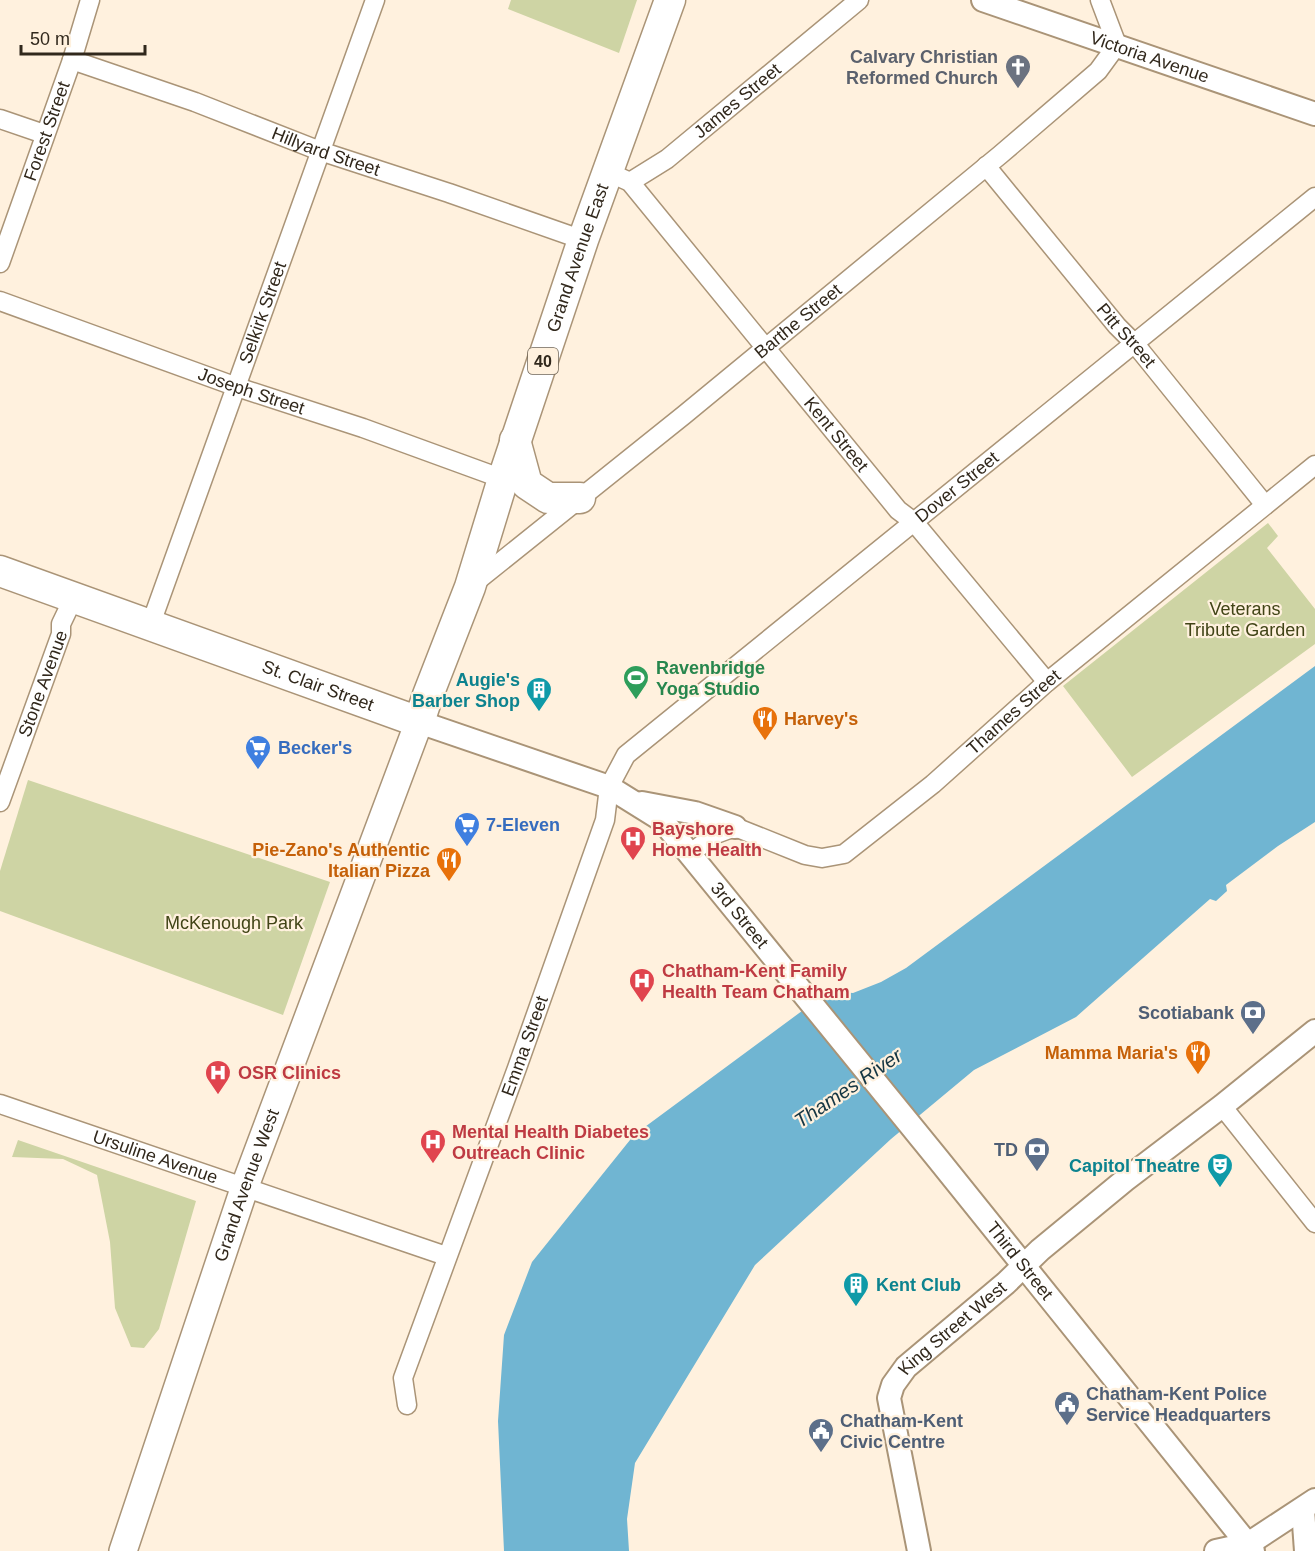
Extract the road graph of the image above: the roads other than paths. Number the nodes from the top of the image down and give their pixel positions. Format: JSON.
{"nodes":[{"id":1,"x":90,"y":0,"type":"edge"},
{"id":2,"x":375,"y":0,"type":"edge"},
{"id":3,"x":670,"y":0,"type":"edge"},
{"id":4,"x":859,"y":0,"type":"edge"},
{"id":5,"x":983,"y":0,"type":"edge"},
{"id":6,"x":1100,"y":0,"type":"edge"},
{"id":7,"x":1117,"y":45,"type":"junction"},
{"id":8,"x":72,"y":60,"type":"junction"},
{"id":9,"x":1315,"y":114,"type":"edge"},
{"id":10,"x":0,"y":119,"type":"edge"},
{"id":11,"x":44,"y":134,"type":"junction"},
{"id":12,"x":320,"y":151,"type":"junction"},
{"id":13,"x":987,"y":166,"type":"junction"},
{"id":14,"x":619,"y":177,"type":"junction"},
{"id":15,"x":1315,"y":197,"type":"edge"},
{"id":16,"x":583,"y":240,"type":"junction"},
{"id":17,"x":0,"y":263,"type":"edge"},
{"id":18,"x":0,"y":301,"type":"edge"},
{"id":19,"x":1135,"y":344,"type":"junction"},
{"id":20,"x":766,"y":348,"type":"junction"},
{"id":21,"x":237,"y":387,"type":"junction"},
{"id":22,"x":515,"y":440,"type":"junction"},
{"id":23,"x":1315,"y":465,"type":"edge"},
{"id":24,"x":503,"y":479,"type":"junction"},
{"id":25,"x":580,"y":498,"type":"junction"},
{"id":26,"x":1265,"y":505,"type":"junction"},
{"id":27,"x":914,"y":522,"type":"junction"},
{"id":28,"x":0,"y":572,"type":"edge"},
{"id":29,"x":470,"y":587,"type":"junction"},
{"id":30,"x":74,"y":599,"type":"junction"},
{"id":31,"x":150,"y":626,"type":"junction"},
{"id":32,"x":1047,"y":682,"type":"junction"},
{"id":33,"x":419,"y":722,"type":"junction"},
{"id":34,"x":609,"y":787,"type":"junction"},
{"id":35,"x":0,"y":802,"type":"edge"},
{"id":36,"x":635,"y":802,"type":"junction"},
{"id":37,"x":735,"y":828,"type":"junction"},
{"id":38,"x":690,"y":853,"type":"junction"},
{"id":39,"x":792,"y":977,"type":"joint"},
{"id":40,"x":1315,"y":1031,"type":"edge"},
{"id":41,"x":0,"y":1104,"type":"edge"},
{"id":42,"x":1222,"y":1106,"type":"junction"},
{"id":43,"x":244,"y":1186,"type":"junction"},
{"id":44,"x":1315,"y":1223,"type":"edge"},
{"id":45,"x":446,"y":1256,"type":"junction"},
{"id":46,"x":1023,"y":1267,"type":"junction"},
{"id":47,"x":406,"y":1405,"type":"dead end"},
{"id":48,"x":1309,"y":1505,"type":"edge"},
{"id":49,"x":1250,"y":1548,"type":"edge"},
{"id":50,"x":123,"y":1551,"type":"edge"},
{"id":51,"x":919,"y":1551,"type":"edge"},
{"id":52,"x":1216,"y":1551,"type":"edge"},
{"id":53,"x":1306,"y":1551,"type":"edge"}],
"edges":[{"from":1,"to":8,"type":"street","name":"Forest Street"},
{"from":2,"to":12,"type":"street","name":"Selkirk Street"},
{"from":3,"to":14,"type":"main road","name":"Grand Avenue East","number":"40"},
{"from":4,"to":14,"type":"street","name":"James Street"},
{"from":5,"to":7,"type":"street","name":"Victoria Avenue"},
{"from":6,"to":7,"type":"street"},
{"from":7,"to":9,"type":"street","name":"Victoria Avenue"},
{"from":7,"to":13,"type":"street","name":"Barthe Street"},
{"from":8,"to":11,"type":"street","name":"Forest Street"},
{"from":8,"to":12,"type":"street","name":"Hillyard Street"},
{"from":10,"to":11,"type":"street"},
{"from":11,"to":17,"type":"street","name":"Forest Street"},
{"from":12,"to":16,"type":"street","name":"Hillyard Street"},
{"from":12,"to":21,"type":"street","name":"Selkirk Street"},
{"from":13,"to":19,"type":"street","name":"Pitt Street"},
{"from":13,"to":20,"type":"street","name":"Barthe Street"},
{"from":14,"to":16,"type":"main road","name":"Grand Avenue East","number":"40"},
{"from":14,"to":20,"type":"street","name":"Kent Street"},
{"from":15,"to":19,"type":"street","name":"Dover Street"},
{"from":16,"to":22,"type":"main road","name":"Grand Avenue East","number":"40"},
{"from":18,"to":21,"type":"street","name":"Joseph Street"},
{"from":19,"to":26,"type":"street","name":"Pitt Street"},
{"from":19,"to":27,"type":"street","name":"Dover Street"},
{"from":20,"to":25,"type":"street","name":"Barthe Street"},
{"from":20,"to":27,"type":"street","name":"Kent Street"},
{"from":21,"to":24,"type":"street","name":"Joseph Street"},
{"from":21,"to":31,"type":"street","name":"Selkirk Street"},
{"from":22,"to":24,"type":"main road","name":"Grand Avenue East","number":"40"},
{"from":22,"to":25,"type":"main road"},
{"from":23,"to":26,"type":"street","name":"Thames Street"},
{"from":24,"to":29,"type":"main road","name":"Grand Avenue East","number":"40"},
{"from":25,"to":29,"type":"street","name":"Barthe Street"},
{"from":26,"to":32,"type":"street","name":"Thames Street"},
{"from":27,"to":32,"type":"street","name":"Kent Street"},
{"from":27,"to":34,"type":"street","name":"Dover Street"},
{"from":28,"to":30,"type":"main road","name":"St. Clair Street"},
{"from":29,"to":33,"type":"main road","name":"Grand Avenue East","number":"40"},
{"from":30,"to":31,"type":"main road","name":"St. Clair Street"},
{"from":30,"to":35,"type":"street","name":"Stone Avenue"},
{"from":31,"to":33,"type":"main road","name":"St. Clair Street"},
{"from":32,"to":37,"type":"street","name":"Thames Street"},
{"from":33,"to":34,"type":"street","name":"St. Clair Street"},
{"from":33,"to":43,"type":"main road","name":"Grand Avenue West"},
{"from":34,"to":36,"type":"street","name":"St. Clair Street"},
{"from":34,"to":45,"type":"street","name":"Emma Street"},
{"from":36,"to":37,"type":"street"},
{"from":36,"to":38,"type":"street","name":"3rd Street"},
{"from":37,"to":38,"type":"street"},
{"from":38,"to":39,"type":"street","name":"3rd Street"},
{"from":39,"to":46,"type":"street","name":"Third Street"},
{"from":40,"to":42,"type":"street","name":"King Street West"},
{"from":41,"to":43,"type":"street","name":"Ursuline Avenue"},
{"from":42,"to":44,"type":"street"},
{"from":42,"to":46,"type":"street","name":"King Street West"},
{"from":43,"to":45,"type":"street","name":"Ursuline Avenue"},
{"from":43,"to":50,"type":"main road","name":"Grand Avenue West"},
{"from":45,"to":47,"type":"street","name":"Emma Street"},
{"from":46,"to":49,"type":"street","name":"Third Street"},
{"from":46,"to":51,"type":"street","name":"King Street West"},
{"from":48,"to":49,"type":"street"},
{"from":48,"to":53,"type":"street"},
{"from":49,"to":52,"type":"street"}]}
